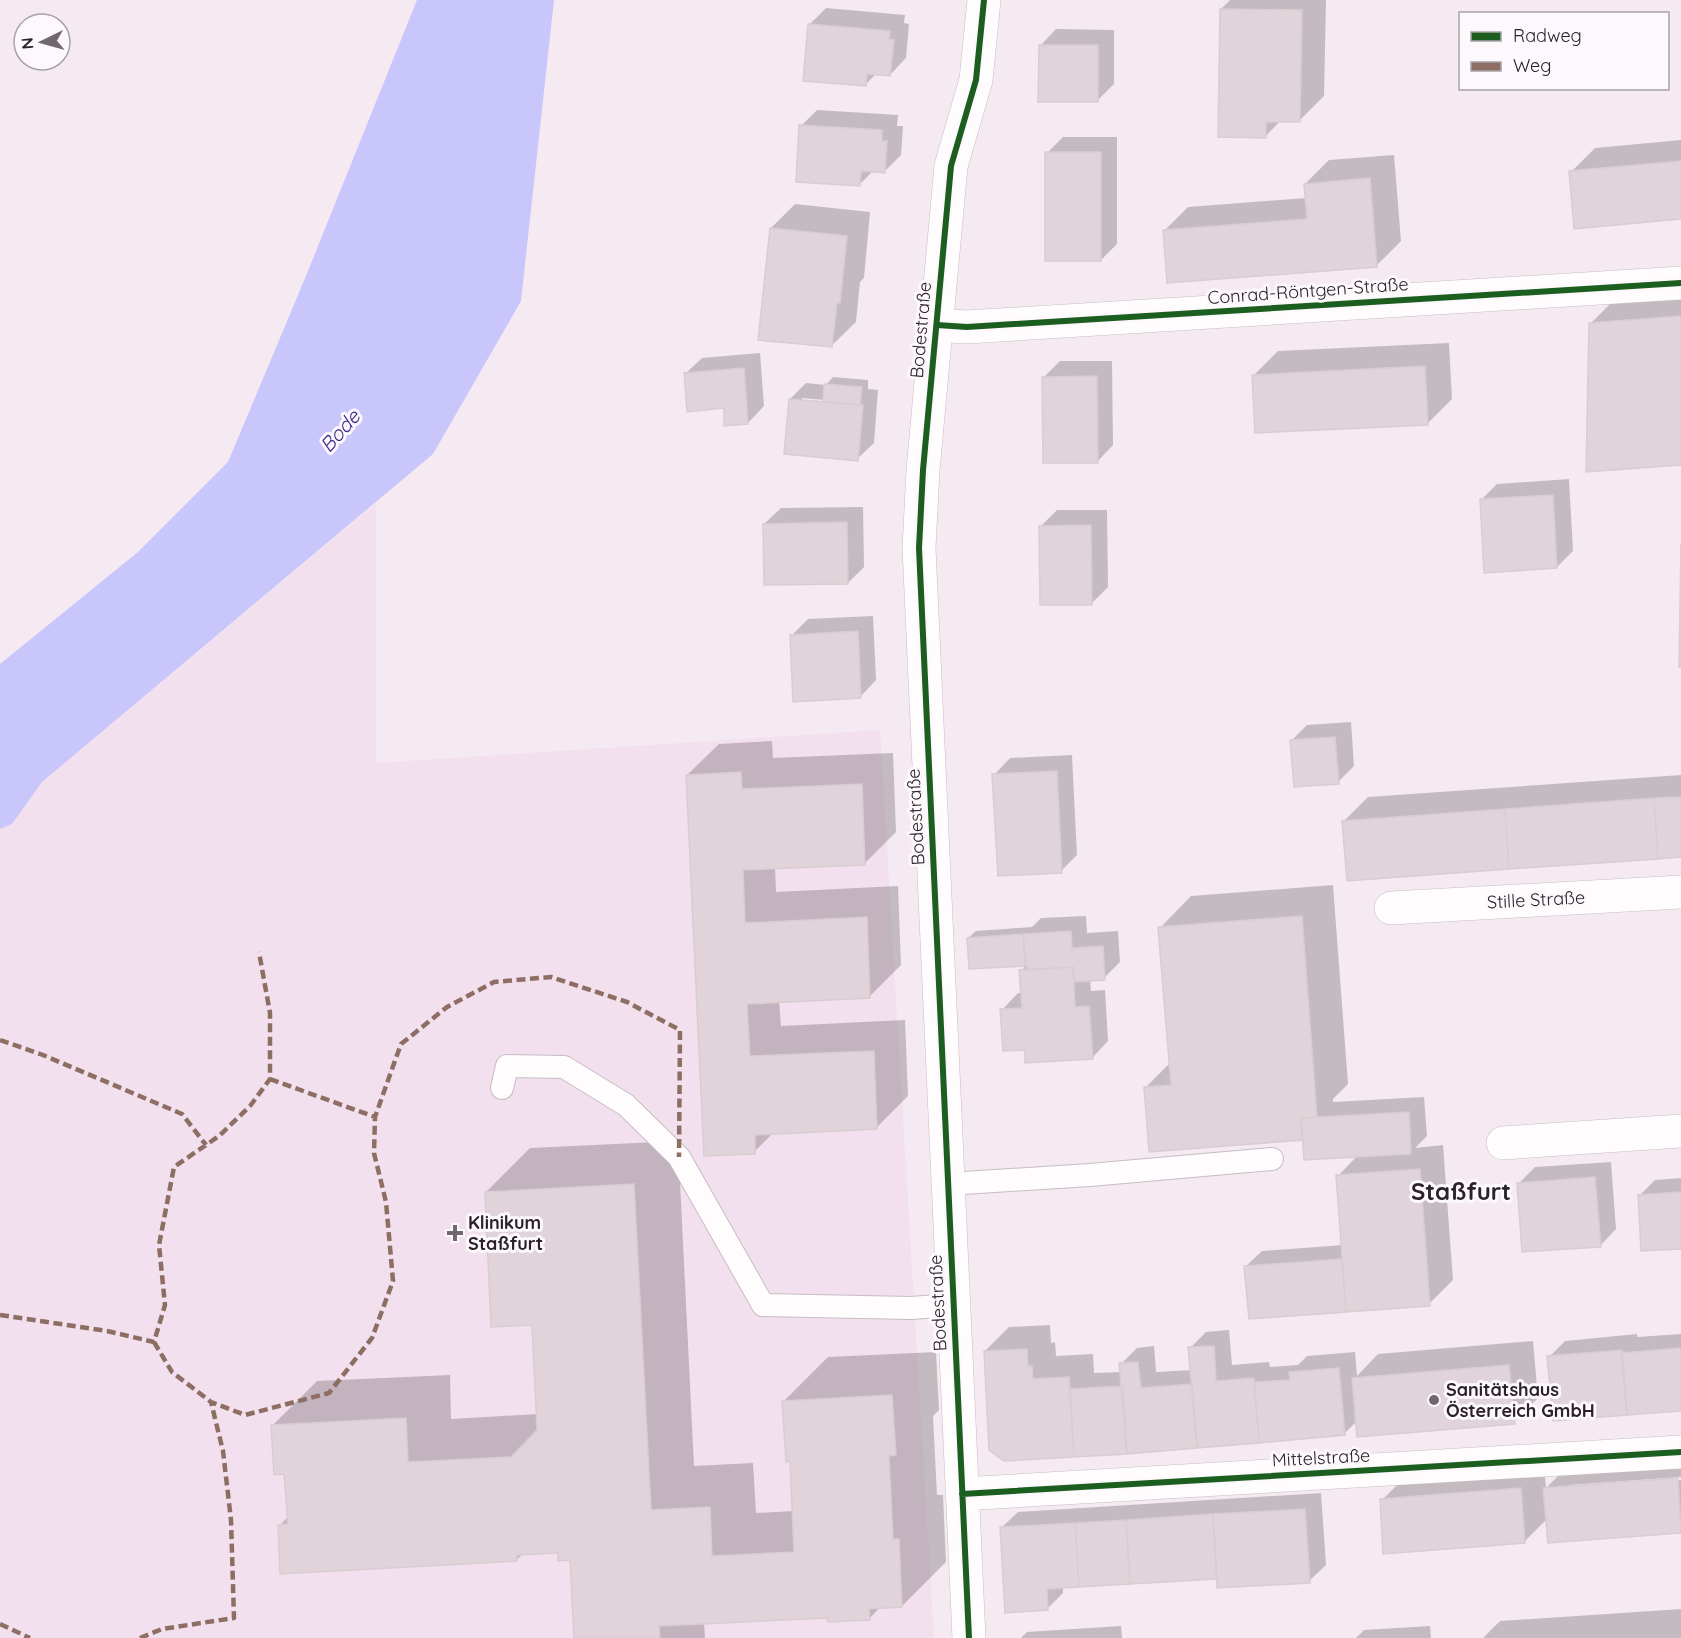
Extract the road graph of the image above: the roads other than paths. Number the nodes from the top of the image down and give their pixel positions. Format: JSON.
{"nodes":[{"id":1,"x":984,"y":0,"type":"edge"},
{"id":2,"x":1681,"y":283,"type":"edge"},
{"id":3,"x":937,"y":325,"type":"junction"},
{"id":4,"x":1681,"y":892,"type":"edge"},
{"id":5,"x":1391,"y":908,"type":"dead end"},
{"id":6,"x":502,"y":1088,"type":"dead end"},
{"id":7,"x":1681,"y":1131,"type":"edge"},
{"id":8,"x":1503,"y":1143,"type":"dead end"},
{"id":9,"x":1272,"y":1159,"type":"dead end"},
{"id":10,"x":948,"y":1184,"type":"junction"},
{"id":11,"x":952,"y":1305,"type":"junction"},
{"id":12,"x":1681,"y":1452,"type":"edge"},
{"id":13,"x":962,"y":1494,"type":"junction"},
{"id":14,"x":969,"y":1638,"type":"edge"}],
"edges":[{"from":1,"to":3,"type":"street","name":"Bodestraße"},
{"from":2,"to":3,"type":"street","name":"Conrad-Röntgen-Straße"},
{"from":3,"to":10,"type":"street","name":"Bodestraße"},
{"from":4,"to":5,"type":"street","name":"Stille Straße"},
{"from":6,"to":11,"type":"lane"},
{"from":7,"to":8,"type":"street"},
{"from":9,"to":10,"type":"lane"},
{"from":10,"to":11,"type":"street","name":"Bodestraße"},
{"from":11,"to":13,"type":"street","name":"Bodestraße"},
{"from":12,"to":13,"type":"street","name":"Mittelstraße"},
{"from":13,"to":14,"type":"street","name":"Bodestraße"}]}
